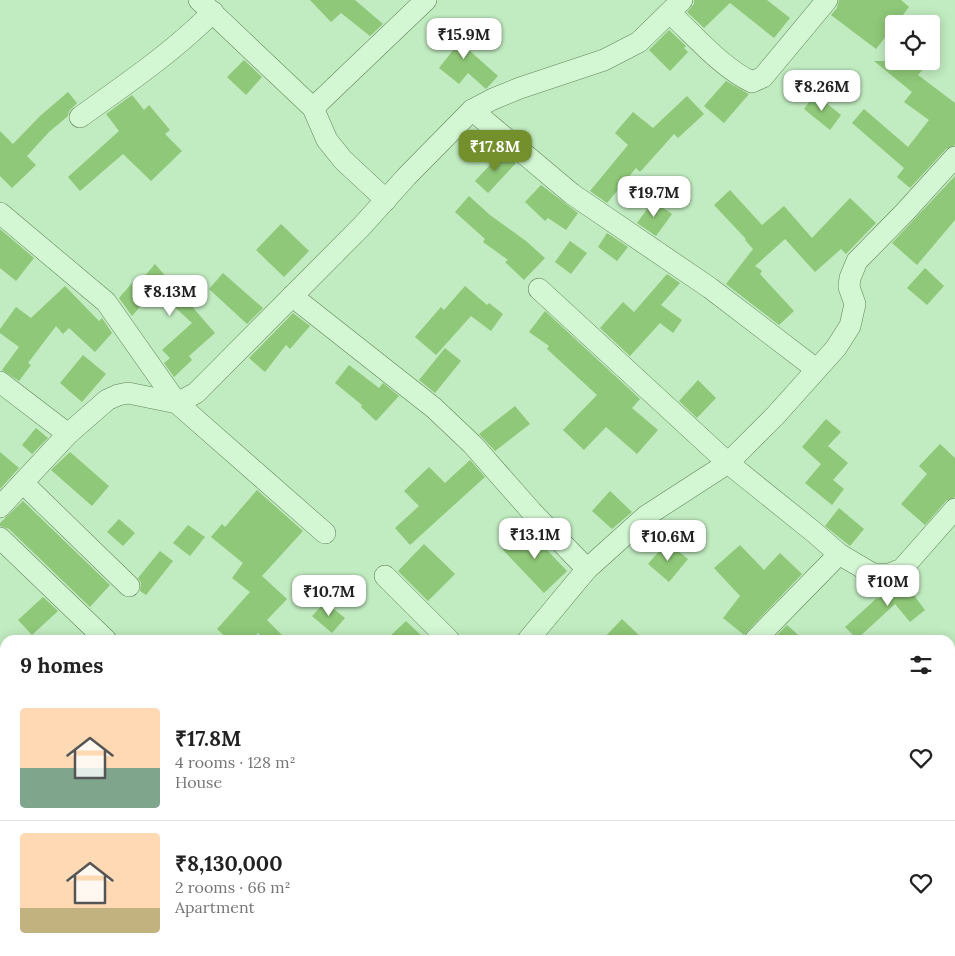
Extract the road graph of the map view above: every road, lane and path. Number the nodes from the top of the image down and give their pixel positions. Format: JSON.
{"nodes":[{"id":1,"x":426,"y":0,"type":"edge"},
{"id":2,"x":827,"y":0,"type":"edge"},
{"id":3,"x":207,"y":4,"type":"edge"},
{"id":4,"x":676,"y":6,"type":"edge"},
{"id":5,"x":313,"y":108,"type":"junction"},
{"id":6,"x":472,"y":110,"type":"junction"},
{"id":7,"x":80,"y":117,"type":"dead end"},
{"id":8,"x":955,"y":157,"type":"edge"},
{"id":9,"x":386,"y":200,"type":"junction"},
{"id":10,"x":0,"y":213,"type":"edge"},
{"id":11,"x":539,"y":289,"type":"dead end"},
{"id":12,"x":292,"y":296,"type":"junction"},
{"id":13,"x":816,"y":369,"type":"junction"},
{"id":14,"x":0,"y":382,"type":"edge"},
{"id":15,"x":177,"y":403,"type":"junction"},
{"id":16,"x":68,"y":434,"type":"junction"},
{"id":17,"x":728,"y":464,"type":"junction"},
{"id":18,"x":22,"y":483,"type":"junction"},
{"id":19,"x":0,"y":507,"type":"edge"},
{"id":20,"x":955,"y":509,"type":"edge"},
{"id":21,"x":325,"y":533,"type":"dead end"},
{"id":22,"x":0,"y":538,"type":"edge"},
{"id":23,"x":839,"y":554,"type":"junction"},
{"id":24,"x":587,"y":569,"type":"junction"},
{"id":25,"x":386,"y":576,"type":"dead end"},
{"id":26,"x":129,"y":586,"type":"dead end"},
{"id":27,"x":100,"y":635,"type":"edge"},
{"id":28,"x":444,"y":635,"type":"edge"},
{"id":29,"x":532,"y":635,"type":"edge"},
{"id":30,"x":760,"y":635,"type":"edge"}],
"edges":[{"from":1,"to":5,"type":"street"},
{"from":2,"to":4,"type":"street"},
{"from":3,"to":5,"type":"street"},
{"from":3,"to":7,"type":"street"},
{"from":4,"to":6,"type":"street"},
{"from":5,"to":9,"type":"street"},
{"from":6,"to":9,"type":"street"},
{"from":6,"to":13,"type":"street"},
{"from":8,"to":13,"type":"street"},
{"from":9,"to":12,"type":"street"},
{"from":10,"to":15,"type":"street"},
{"from":11,"to":17,"type":"street"},
{"from":12,"to":15,"type":"street"},
{"from":12,"to":24,"type":"street"},
{"from":13,"to":17,"type":"street"},
{"from":14,"to":16,"type":"street"},
{"from":15,"to":16,"type":"street"},
{"from":15,"to":21,"type":"street"},
{"from":16,"to":18,"type":"street"},
{"from":17,"to":23,"type":"street"},
{"from":17,"to":24,"type":"street"},
{"from":18,"to":19,"type":"street"},
{"from":18,"to":26,"type":"street"},
{"from":20,"to":23,"type":"street"},
{"from":22,"to":27,"type":"street"},
{"from":23,"to":30,"type":"street"},
{"from":24,"to":29,"type":"street"},
{"from":25,"to":28,"type":"street"}]}
